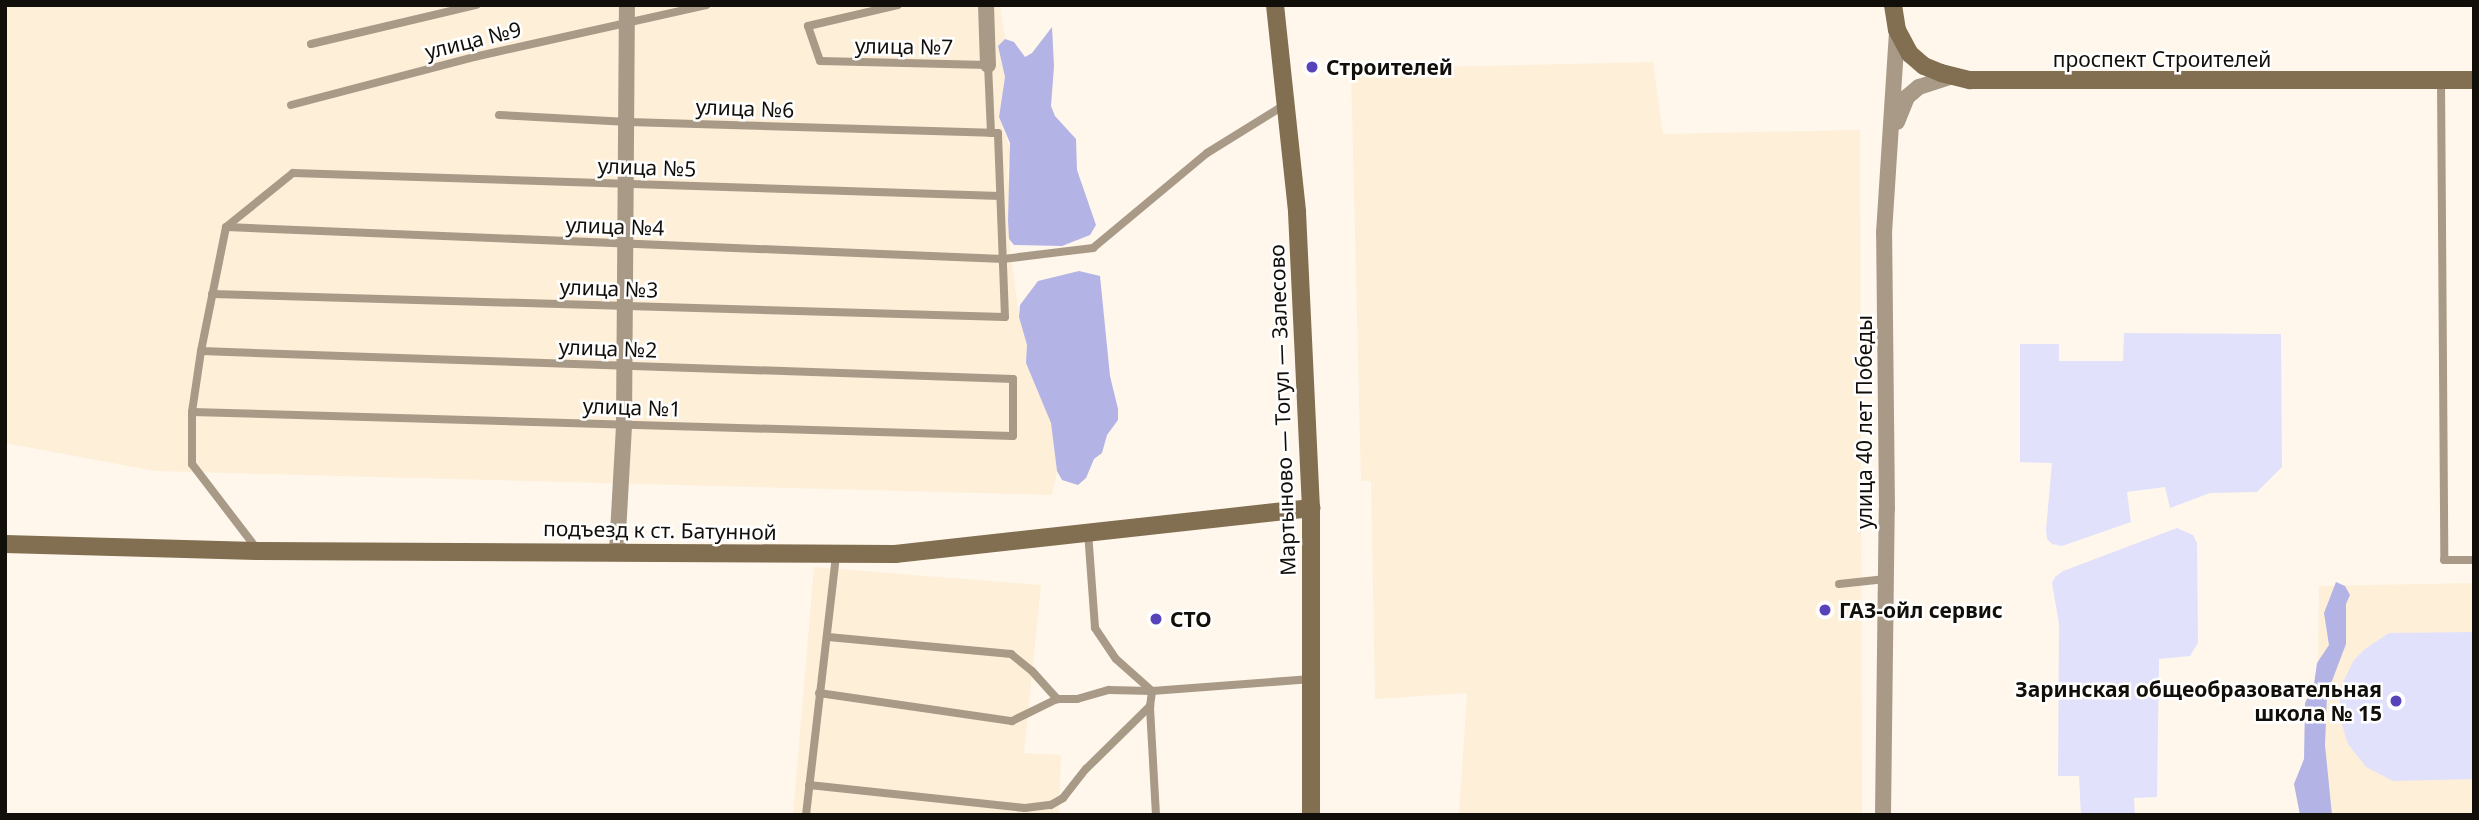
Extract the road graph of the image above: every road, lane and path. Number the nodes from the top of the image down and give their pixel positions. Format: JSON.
{"nodes":[{"id":1,"x":476,"y":5,"type":"edge"},
{"id":2,"x":627,"y":5,"type":"edge"},
{"id":3,"x":706,"y":5,"type":"edge"},
{"id":4,"x":898,"y":5,"type":"edge"},
{"id":5,"x":986,"y":5,"type":"edge"},
{"id":6,"x":1275,"y":5,"type":"edge"},
{"id":7,"x":1893,"y":5,"type":"edge"},
{"id":8,"x":628,"y":23,"type":"junction"},
{"id":9,"x":1897,"y":30,"type":"junction"},
{"id":10,"x":311,"y":44,"type":"dead end"},
{"id":11,"x":988,"y":65,"type":"junction"},
{"id":12,"x":1952,"y":76,"type":"junction"},
{"id":13,"x":2441,"y":80,"type":"junction"},
{"id":14,"x":2474,"y":80,"type":"edge"},
{"id":15,"x":291,"y":104,"type":"dead end"},
{"id":16,"x":1286,"y":104,"type":"junction"},
{"id":17,"x":499,"y":114,"type":"dead end"},
{"id":18,"x":628,"y":122,"type":"junction"},
{"id":19,"x":991,"y":133,"type":"junction"},
{"id":20,"x":1890,"y":144,"type":"junction"},
{"id":21,"x":627,"y":184,"type":"junction"},
{"id":22,"x":1000,"y":196,"type":"junction"},
{"id":23,"x":226,"y":227,"type":"junction"},
{"id":24,"x":626,"y":244,"type":"junction"},
{"id":25,"x":1003,"y":259,"type":"junction"},
{"id":26,"x":212,"y":294,"type":"junction"},
{"id":27,"x":625,"y":306,"type":"junction"},
{"id":28,"x":201,"y":351,"type":"junction"},
{"id":29,"x":625,"y":366,"type":"junction"},
{"id":30,"x":1013,"y":379,"type":"joint"},
{"id":31,"x":192,"y":412,"type":"junction"},
{"id":32,"x":624,"y":425,"type":"junction"},
{"id":33,"x":1311,"y":508,"type":"junction"},
{"id":34,"x":1088,"y":531,"type":"junction"},
{"id":35,"x":5,"y":544,"type":"edge"},
{"id":36,"x":258,"y":551,"type":"junction"},
{"id":37,"x":617,"y":551,"type":"junction"},
{"id":38,"x":836,"y":555,"type":"junction"},
{"id":39,"x":2474,"y":560,"type":"edge"},
{"id":40,"x":1886,"y":579,"type":"junction"},
{"id":41,"x":1839,"y":584,"type":"dead end"},
{"id":42,"x":828,"y":637,"type":"junction"},
{"id":43,"x":1313,"y":679,"type":"junction"},
{"id":44,"x":1152,"y":691,"type":"junction"},
{"id":45,"x":819,"y":693,"type":"junction"},
{"id":46,"x":1057,"y":699,"type":"junction"},
{"id":47,"x":1150,"y":706,"type":"junction"},
{"id":48,"x":808,"y":785,"type":"junction"},
{"id":49,"x":806,"y":815,"type":"edge"},
{"id":50,"x":1156,"y":815,"type":"edge"},
{"id":51,"x":1311,"y":815,"type":"edge"},
{"id":52,"x":1883,"y":815,"type":"edge"}],
"edges":[{"from":1,"to":10,"type":"lane"},
{"from":2,"to":8,"type":"street"},
{"from":3,"to":8,"type":"lane","name":"улица №9"},
{"from":4,"to":11,"type":"lane","name":"улица №7"},
{"from":5,"to":11,"type":"street"},
{"from":6,"to":16,"type":"street","name":"Мартыново — Тогул — Залесово"},
{"from":7,"to":9,"type":"street","name":"проспект Строителей"},
{"from":8,"to":15,"type":"lane","name":"улица №9"},
{"from":8,"to":18,"type":"street"},
{"from":9,"to":12,"type":"street","name":"проспект Строителей"},
{"from":9,"to":20,"type":"street","name":"улица 40 лет Победы"},
{"from":11,"to":19,"type":"lane"},
{"from":12,"to":13,"type":"street","name":"проспект Строителей"},
{"from":12,"to":20,"type":"street"},
{"from":13,"to":14,"type":"street","name":"проспект Строителей"},
{"from":13,"to":39,"type":"lane"},
{"from":16,"to":25,"type":"lane","name":"улица №4"},
{"from":16,"to":33,"type":"street","name":"Мартыново — Тогул — Залесово"},
{"from":17,"to":18,"type":"lane","name":"улица №6"},
{"from":18,"to":19,"type":"lane","name":"улица №6"},
{"from":18,"to":21,"type":"street"},
{"from":19,"to":22,"type":"lane"},
{"from":20,"to":40,"type":"street","name":"улица 40 лет Победы"},
{"from":21,"to":22,"type":"lane","name":"улица №5"},
{"from":21,"to":23,"type":"lane","name":"улица №5"},
{"from":21,"to":24,"type":"street"},
{"from":22,"to":25,"type":"lane"},
{"from":23,"to":24,"type":"lane","name":"улица №4"},
{"from":23,"to":26,"type":"lane"},
{"from":24,"to":25,"type":"lane","name":"улица №4"},
{"from":24,"to":27,"type":"street"},
{"from":25,"to":27,"type":"lane","name":"улица №3"},
{"from":26,"to":27,"type":"lane","name":"улица №3"},
{"from":26,"to":28,"type":"lane"},
{"from":27,"to":29,"type":"street"},
{"from":28,"to":29,"type":"lane","name":"улица №2"},
{"from":28,"to":31,"type":"lane"},
{"from":29,"to":30,"type":"lane","name":"улица №2"},
{"from":29,"to":32,"type":"street"},
{"from":30,"to":32,"type":"lane","name":"улица №1"},
{"from":31,"to":32,"type":"lane","name":"улица №1"},
{"from":31,"to":36,"type":"lane"},
{"from":32,"to":37,"type":"street"},
{"from":33,"to":34,"type":"street","name":"подъезд к ст. Батунной"},
{"from":33,"to":43,"type":"street","name":"Мартыново — Тогул — Залесово"},
{"from":34,"to":38,"type":"street","name":"подъезд к ст. Батунной"},
{"from":34,"to":44,"type":"lane"},
{"from":35,"to":36,"type":"street","name":"подъезд к ст. Батунной"},
{"from":36,"to":37,"type":"street","name":"подъезд к ст. Батунной"},
{"from":37,"to":38,"type":"street","name":"подъезд к ст. Батунной"},
{"from":38,"to":42,"type":"lane"},
{"from":40,"to":41,"type":"lane"},
{"from":40,"to":52,"type":"street","name":"улица 40 лет Победы"},
{"from":42,"to":45,"type":"lane"},
{"from":42,"to":46,"type":"lane"},
{"from":43,"to":44,"type":"lane"},
{"from":43,"to":51,"type":"street","name":"Мартыново — Тогул — Залесово"},
{"from":44,"to":46,"type":"lane"},
{"from":44,"to":47,"type":"lane"},
{"from":45,"to":46,"type":"lane"},
{"from":45,"to":48,"type":"lane"},
{"from":47,"to":48,"type":"lane"},
{"from":47,"to":50,"type":"lane"},
{"from":48,"to":49,"type":"lane"}]}
